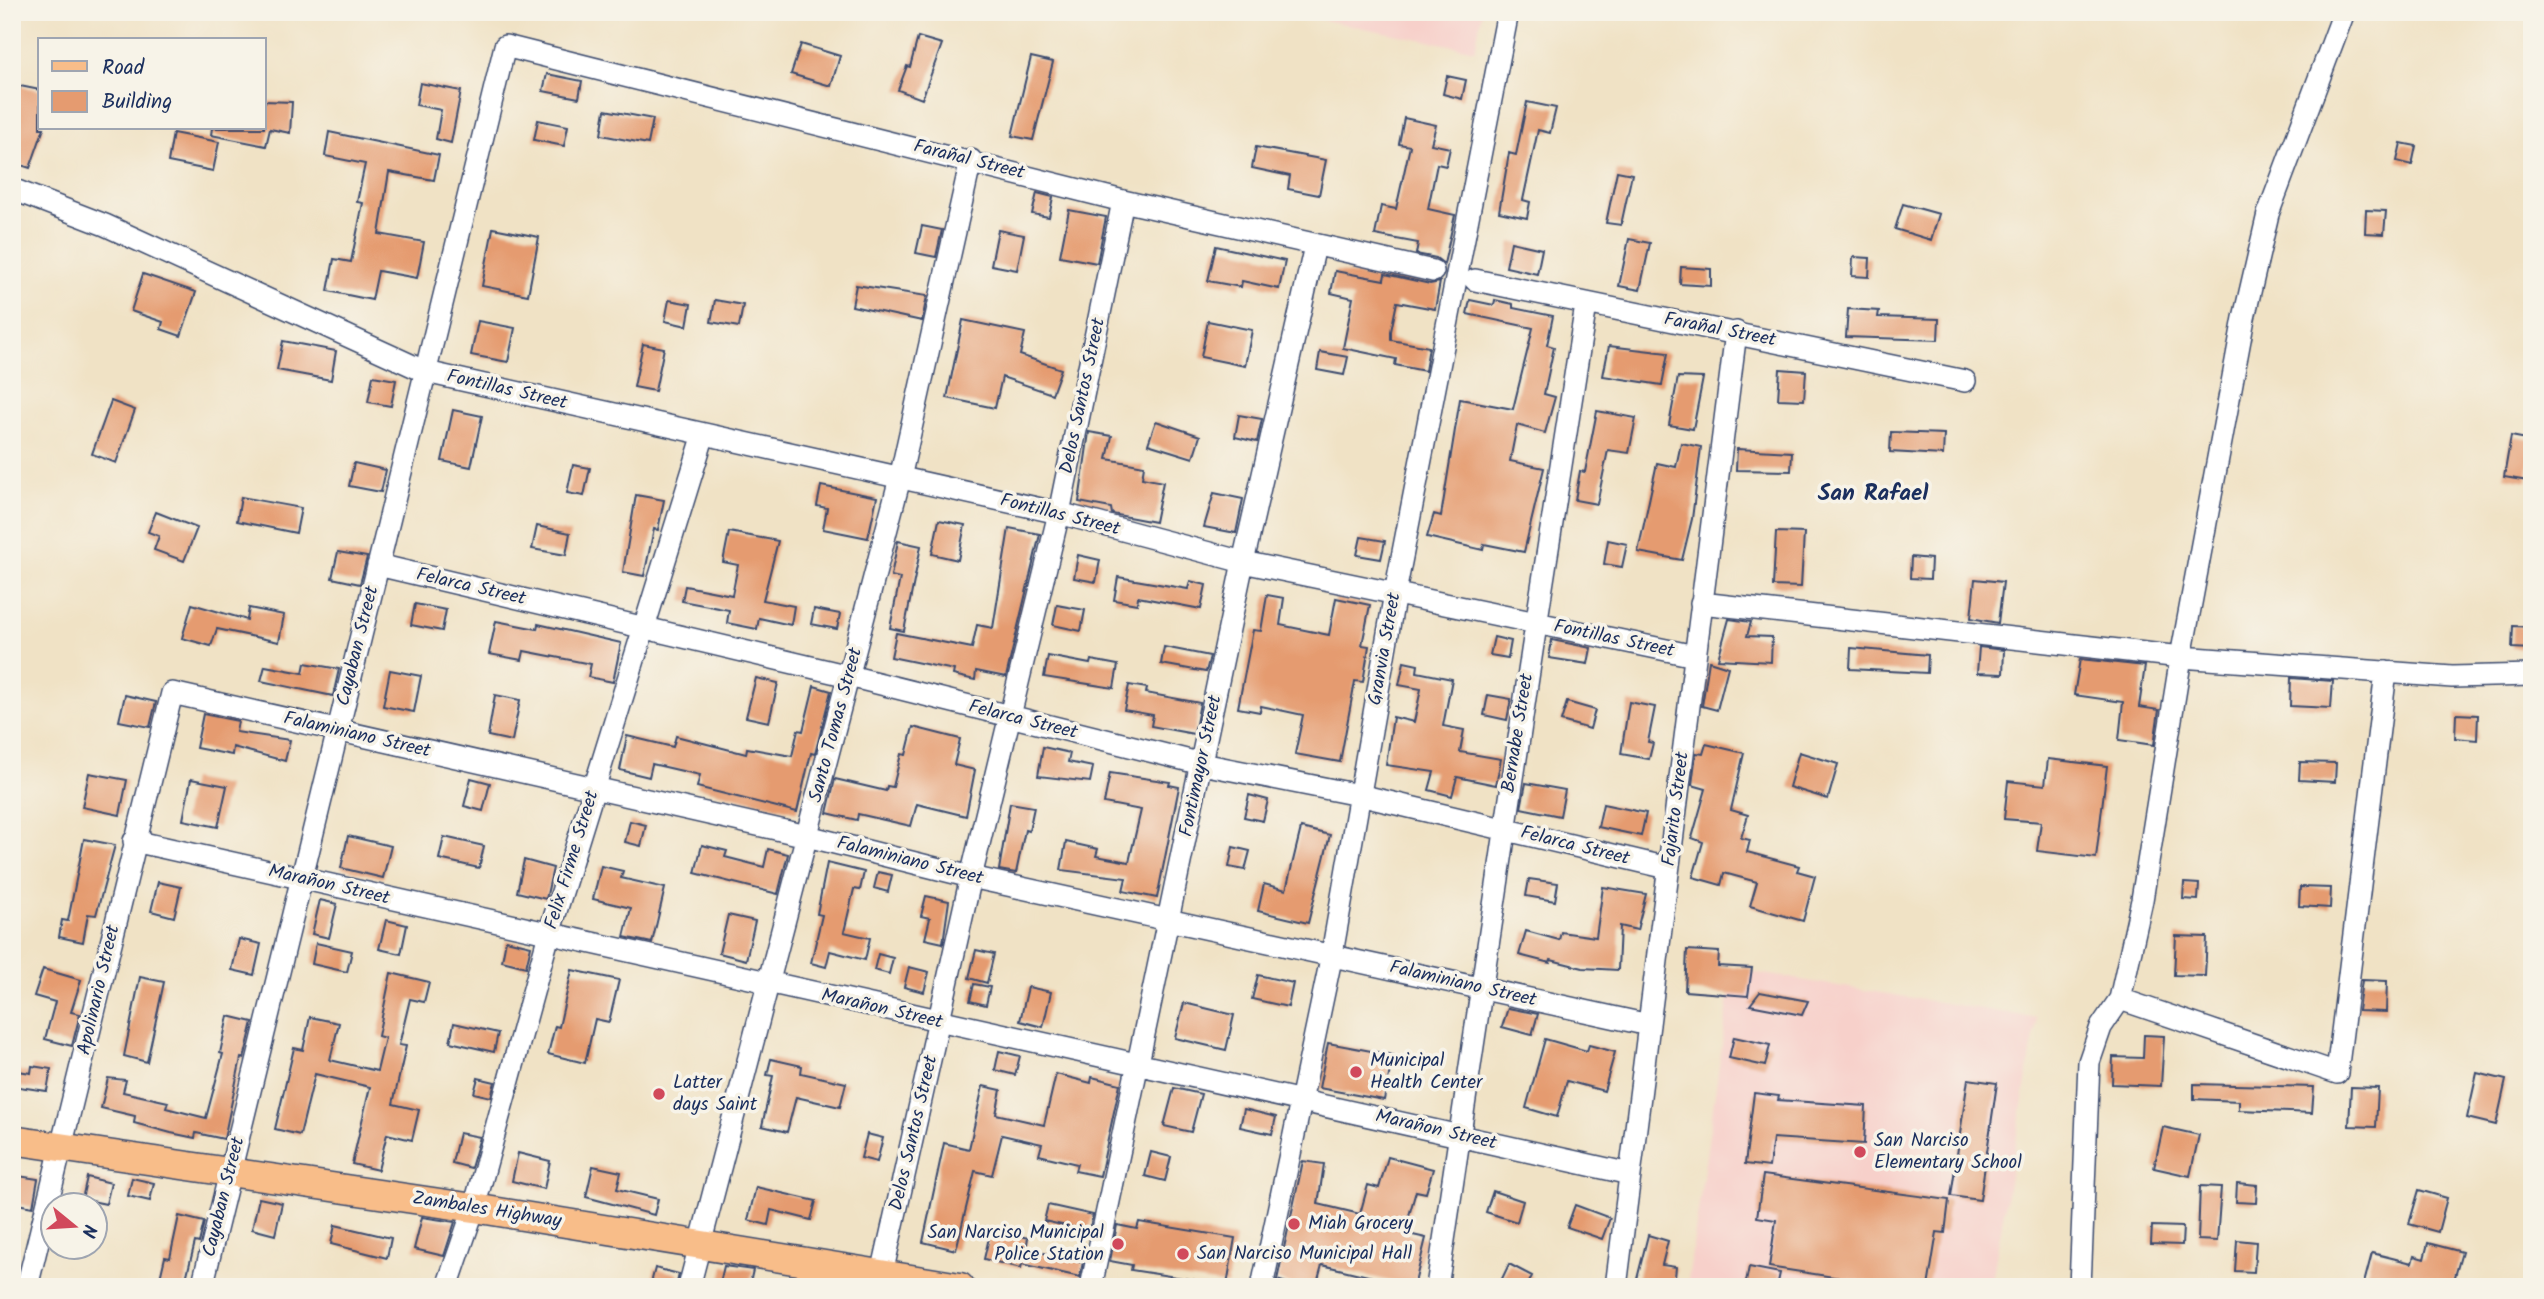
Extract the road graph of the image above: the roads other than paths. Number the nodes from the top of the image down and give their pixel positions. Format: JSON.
{"nodes":[{"id":1,"x":1508,"y":12,"type":"edge"},
{"id":2,"x":2344,"y":12,"type":"edge"},
{"id":3,"x":505,"y":47,"type":"joint"},
{"id":4,"x":971,"y":160,"type":"junction"},
{"id":5,"x":12,"y":188,"type":"edge"},
{"id":6,"x":1123,"y":201,"type":"junction"},
{"id":7,"x":1315,"y":246,"type":"junction"},
{"id":8,"x":1433,"y":271,"type":"dead end"},
{"id":9,"x":1475,"y":280,"type":"dead end"},
{"id":10,"x":1586,"y":305,"type":"junction"},
{"id":11,"x":1736,"y":332,"type":"junction"},
{"id":12,"x":426,"y":372,"type":"junction"},
{"id":13,"x":1965,"y":381,"type":"dead end"},
{"id":14,"x":704,"y":434,"type":"junction"},
{"id":15,"x":900,"y":478,"type":"junction"},
{"id":16,"x":1059,"y":513,"type":"junction"},
{"id":17,"x":1243,"y":562,"type":"junction"},
{"id":18,"x":378,"y":565,"type":"junction"},
{"id":19,"x":1395,"y":593,"type":"junction"},
{"id":20,"x":1702,"y":603,"type":"junction"},
{"id":21,"x":1536,"y":622,"type":"junction"},
{"id":22,"x":644,"y":628,"type":"junction"},
{"id":23,"x":1695,"y":656,"type":"junction"},
{"id":24,"x":2181,"y":657,"type":"junction"},
{"id":25,"x":2386,"y":672,"type":"junction"},
{"id":26,"x":2532,"y":675,"type":"edge"},
{"id":27,"x":849,"y":676,"type":"junction"},
{"id":28,"x":172,"y":694,"type":"joint"},
{"id":29,"x":1008,"y":717,"type":"junction"},
{"id":30,"x":338,"y":731,"type":"junction"},
{"id":31,"x":1202,"y":764,"type":"junction"},
{"id":32,"x":594,"y":788,"type":"junction"},
{"id":33,"x":1359,"y":795,"type":"junction"},
{"id":34,"x":1504,"y":829,"type":"junction"},
{"id":35,"x":807,"y":836,"type":"junction"},
{"id":36,"x":134,"y":841,"type":"junction"},
{"id":37,"x":1668,"y":868,"type":"junction"},
{"id":38,"x":971,"y":877,"type":"junction"},
{"id":39,"x":301,"y":879,"type":"junction"},
{"id":40,"x":1169,"y":918,"type":"junction"},
{"id":41,"x":549,"y":934,"type":"junction"},
{"id":42,"x":1332,"y":954,"type":"junction"},
{"id":43,"x":769,"y":982,"type":"junction"},
{"id":44,"x":1483,"y":989,"type":"junction"},
{"id":45,"x":2120,"y":999,"type":"junction"},
{"id":46,"x":939,"y":1022,"type":"junction"},
{"id":47,"x":1649,"y":1025,"type":"junction"},
{"id":48,"x":1137,"y":1066,"type":"junction"},
{"id":49,"x":1303,"y":1101,"type":"junction"},
{"id":50,"x":1459,"y":1135,"type":"junction"},
{"id":51,"x":12,"y":1140,"type":"edge"},
{"id":52,"x":62,"y":1147,"type":"junction"},
{"id":53,"x":230,"y":1172,"type":"junction"},
{"id":54,"x":1630,"y":1174,"type":"junction"},
{"id":55,"x":474,"y":1208,"type":"junction"},
{"id":56,"x":701,"y":1245,"type":"junction"},
{"id":57,"x":880,"y":1280,"type":"edge"},
{"id":58,"x":27,"y":1287,"type":"edge"},
{"id":59,"x":202,"y":1287,"type":"edge"},
{"id":60,"x":447,"y":1287,"type":"edge"},
{"id":61,"x":689,"y":1287,"type":"edge"},
{"id":62,"x":960,"y":1287,"type":"edge"},
{"id":63,"x":1091,"y":1287,"type":"edge"},
{"id":64,"x":1262,"y":1287,"type":"edge"},
{"id":65,"x":1437,"y":1287,"type":"edge"},
{"id":66,"x":1616,"y":1287,"type":"edge"},
{"id":67,"x":2080,"y":1287,"type":"edge"}],
"edges":[{"from":1,"to":19,"type":"street","name":"Granvia Street"},
{"from":2,"to":24,"type":"street"},
{"from":3,"to":4,"type":"street","name":"Farañal Street"},
{"from":3,"to":12,"type":"street","name":"Cayaban Street"},
{"from":4,"to":6,"type":"street","name":"Farañal Street"},
{"from":4,"to":15,"type":"street","name":"Santo Tomas Street"},
{"from":5,"to":12,"type":"street","name":"Fontillas Street"},
{"from":6,"to":7,"type":"street","name":"Farañal Street"},
{"from":6,"to":16,"type":"street","name":"Delos Santos Street"},
{"from":7,"to":8,"type":"street","name":"Farañal Street"},
{"from":7,"to":17,"type":"street","name":"Fontimayor Street"},
{"from":9,"to":10,"type":"street","name":"Farañal Street"},
{"from":10,"to":11,"type":"street","name":"Farañal Street"},
{"from":10,"to":21,"type":"street","name":"Bernabe Street"},
{"from":11,"to":13,"type":"street","name":"Farañal Street"},
{"from":11,"to":20,"type":"street","name":"Fajarito Street"},
{"from":12,"to":14,"type":"street","name":"Fontillas Street"},
{"from":12,"to":18,"type":"street","name":"Cayaban Street"},
{"from":14,"to":15,"type":"street","name":"Fontillas Street"},
{"from":14,"to":22,"type":"street","name":"Felix Firme Street"},
{"from":15,"to":16,"type":"street","name":"Fontillas Street"},
{"from":15,"to":27,"type":"street","name":"Santo Tomas Street"},
{"from":16,"to":17,"type":"street","name":"Fontillas Street"},
{"from":16,"to":29,"type":"street","name":"Delos Santos Street"},
{"from":17,"to":19,"type":"street","name":"Fontillas Street"},
{"from":17,"to":31,"type":"street","name":"Fontimayor Street"},
{"from":18,"to":22,"type":"street","name":"Felarca Street"},
{"from":18,"to":30,"type":"street","name":"Cayaban Street"},
{"from":19,"to":21,"type":"street","name":"Fontillas Street"},
{"from":19,"to":33,"type":"street","name":"Granvia Street"},
{"from":20,"to":23,"type":"street","name":"Fajarito Street"},
{"from":20,"to":24,"type":"street"},
{"from":21,"to":23,"type":"street","name":"Fontillas Street"},
{"from":21,"to":34,"type":"street","name":"Bernabe Street"},
{"from":22,"to":27,"type":"street","name":"Felarca Street"},
{"from":22,"to":32,"type":"street","name":"Felix Firme Street"},
{"from":23,"to":37,"type":"street","name":"Fajarito Street"},
{"from":24,"to":25,"type":"street"},
{"from":24,"to":45,"type":"street"},
{"from":25,"to":26,"type":"street"},
{"from":25,"to":45,"type":"street"},
{"from":27,"to":29,"type":"street","name":"Felarca Street"},
{"from":27,"to":35,"type":"street","name":"Santo Tomas Street"},
{"from":28,"to":30,"type":"street","name":"Falaminiano Street"},
{"from":28,"to":36,"type":"street","name":"Apolinario Street"},
{"from":29,"to":31,"type":"street","name":"Felarca Street"},
{"from":29,"to":38,"type":"street","name":"Delos Santos Street"},
{"from":30,"to":32,"type":"street","name":"Falaminiano Street"},
{"from":30,"to":39,"type":"street","name":"Cayaban Street"},
{"from":31,"to":33,"type":"street","name":"Felarca Street"},
{"from":31,"to":40,"type":"street","name":"Fontimayor Street"},
{"from":32,"to":35,"type":"street","name":"Falaminiano Street"},
{"from":32,"to":41,"type":"street","name":"Felix Firme Street"},
{"from":33,"to":34,"type":"street","name":"Felarca Street"},
{"from":33,"to":42,"type":"street","name":"Granvia Street"},
{"from":34,"to":37,"type":"street","name":"Felarca Street"},
{"from":34,"to":44,"type":"street","name":"Bernabe Street"},
{"from":35,"to":38,"type":"street","name":"Falaminiano Street"},
{"from":35,"to":43,"type":"street","name":"Santo Tomas Street"},
{"from":36,"to":39,"type":"street","name":"Marañon Street"},
{"from":36,"to":52,"type":"street","name":"Apolinario Street"},
{"from":37,"to":47,"type":"street","name":"Fajarito Street"},
{"from":38,"to":40,"type":"street","name":"Falaminiano Street"},
{"from":38,"to":46,"type":"street","name":"Delos Santos Street"},
{"from":39,"to":41,"type":"street","name":"Marañon Street"},
{"from":39,"to":53,"type":"street","name":"Cayaban Street"},
{"from":40,"to":42,"type":"street","name":"Falaminiano Street"},
{"from":40,"to":48,"type":"street","name":"Fontimayor Street"},
{"from":41,"to":43,"type":"street","name":"Marañon Street"},
{"from":41,"to":55,"type":"street","name":"Felix Firme Street"},
{"from":42,"to":44,"type":"street","name":"Falaminiano Street"},
{"from":42,"to":49,"type":"street","name":"Granvia Street"},
{"from":43,"to":46,"type":"street","name":"Marañon Street"},
{"from":43,"to":56,"type":"street","name":"Santo Tomas Street"},
{"from":44,"to":47,"type":"street","name":"Falaminiano Street"},
{"from":44,"to":50,"type":"street","name":"Bernabe Street"},
{"from":45,"to":67,"type":"street"},
{"from":46,"to":48,"type":"street","name":"Marañon Street"},
{"from":46,"to":57,"type":"street","name":"Delos Santos Street"},
{"from":47,"to":54,"type":"street","name":"Fajarito Street"},
{"from":48,"to":49,"type":"street","name":"Marañon Street"},
{"from":48,"to":63,"type":"street","name":"Fontimayor Street"},
{"from":49,"to":50,"type":"street","name":"Marañon Street"},
{"from":49,"to":64,"type":"street","name":"Granvia Street"},
{"from":50,"to":54,"type":"street","name":"Marañon Street"},
{"from":50,"to":65,"type":"street","name":"Bernabe Street"},
{"from":51,"to":52,"type":"main road","name":"Zambales Highway"},
{"from":52,"to":53,"type":"main road","name":"Zambales Highway"},
{"from":52,"to":58,"type":"street","name":"Apolinario Street"},
{"from":53,"to":55,"type":"main road","name":"Zambales Highway"},
{"from":53,"to":59,"type":"street","name":"Cayaban Street"},
{"from":54,"to":66,"type":"street","name":"Fajarito Street"},
{"from":55,"to":56,"type":"main road","name":"Zambales Highway"},
{"from":55,"to":60,"type":"street","name":"Felix Firme Street"},
{"from":56,"to":57,"type":"main road","name":"Zambales Highway"},
{"from":56,"to":61,"type":"street","name":"Santo Tomas Street"},
{"from":57,"to":62,"type":"main road","name":"Zambales Highway"}]}
